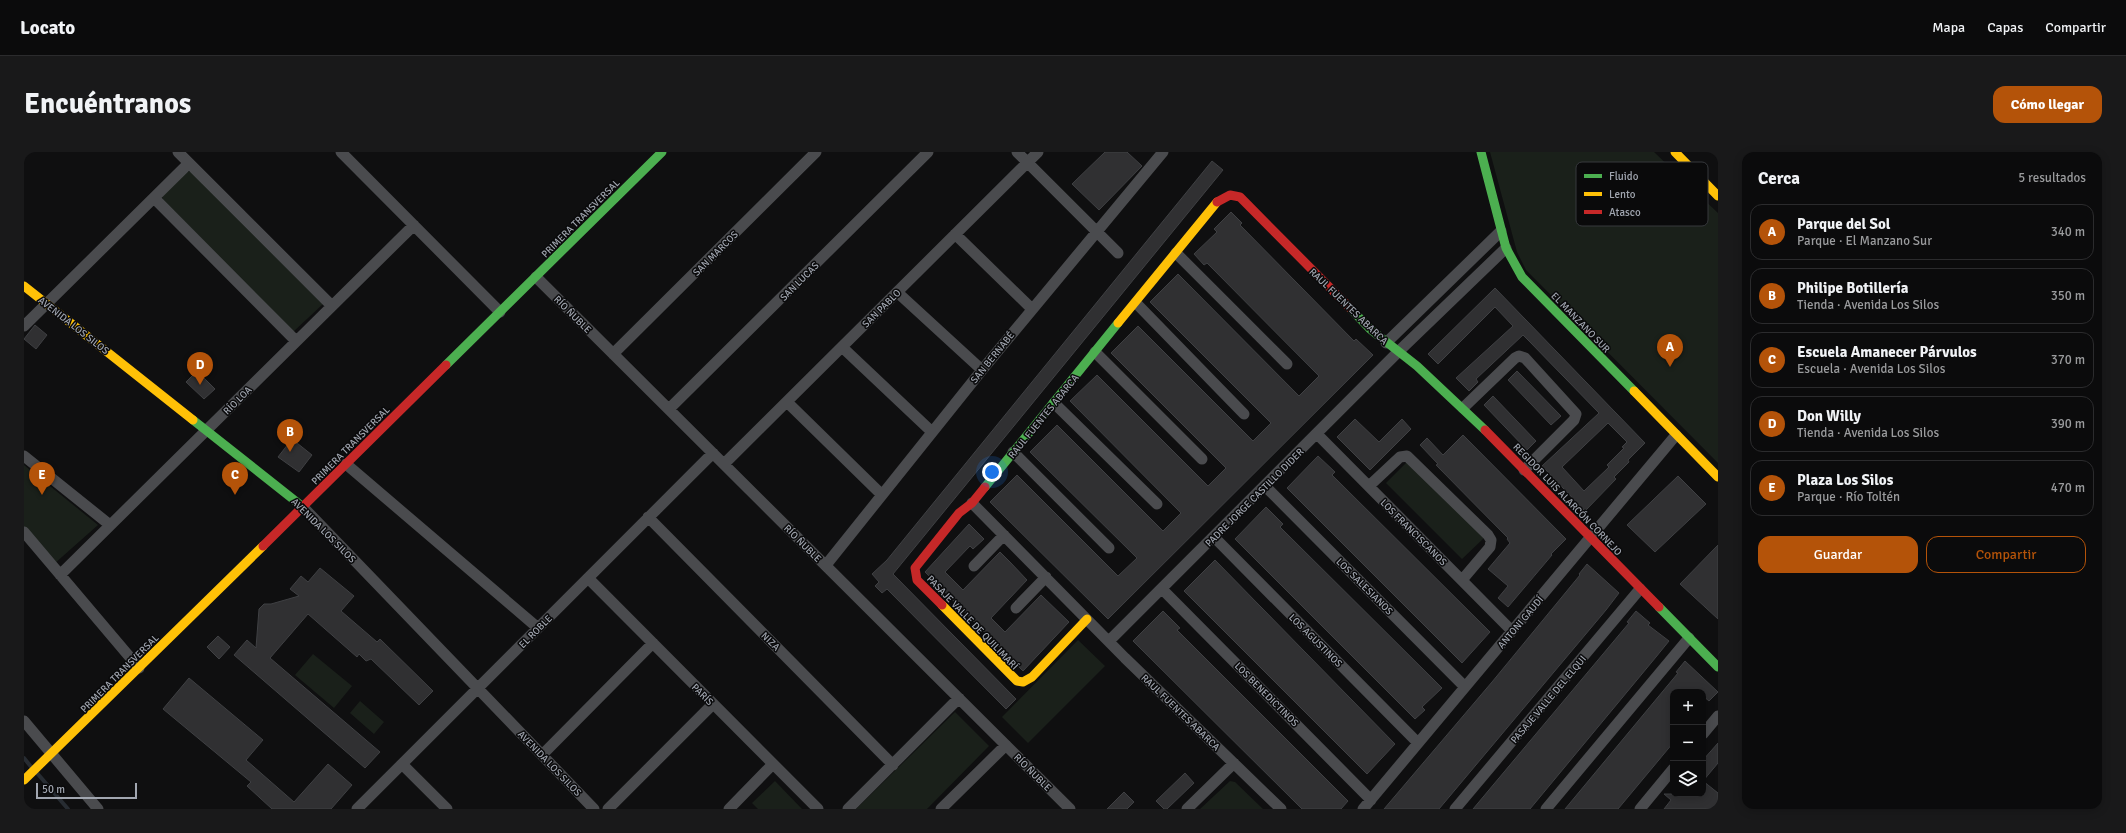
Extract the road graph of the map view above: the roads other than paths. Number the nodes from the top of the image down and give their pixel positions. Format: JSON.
{"nodes":[{"id":1,"x":178,"y":152,"type":"edge"},
{"id":2,"x":341,"y":152,"type":"edge"},
{"id":3,"x":662,"y":152,"type":"edge"},
{"id":4,"x":816,"y":152,"type":"edge"},
{"id":5,"x":928,"y":152,"type":"edge"},
{"id":6,"x":1017,"y":152,"type":"edge"},
{"id":7,"x":1038,"y":152,"type":"edge"},
{"id":8,"x":1162,"y":152,"type":"edge"},
{"id":9,"x":1481,"y":152,"type":"edge"},
{"id":10,"x":1675,"y":152,"type":"edge"},
{"id":11,"x":1027,"y":162,"type":"junction"},
{"id":12,"x":1685,"y":162,"type":"edge"},
{"id":13,"x":189,"y":163,"type":"junction"},
{"id":14,"x":1708,"y":186,"type":"edge"},
{"id":15,"x":1718,"y":196,"type":"edge"},
{"id":16,"x":154,"y":198,"type":"junction"},
{"id":17,"x":414,"y":225,"type":"junction"},
{"id":18,"x":1096,"y":231,"type":"junction"},
{"id":19,"x":1502,"y":231,"type":"junction"},
{"id":20,"x":955,"y":234,"type":"junction"},
{"id":21,"x":1506,"y":248,"type":"junction"},
{"id":22,"x":1118,"y":253,"type":"dead end"},
{"id":23,"x":1176,"y":253,"type":"junction"},
{"id":24,"x":536,"y":277,"type":"junction"},
{"id":25,"x":24,"y":286,"type":"edge"},
{"id":26,"x":898,"y":292,"type":"junction"},
{"id":27,"x":1136,"y":303,"type":"junction"},
{"id":28,"x":46,"y":304,"type":"junction"},
{"id":29,"x":332,"y":306,"type":"junction"},
{"id":30,"x":1032,"y":309,"type":"junction"},
{"id":31,"x":500,"y":312,"type":"junction"},
{"id":32,"x":24,"y":326,"type":"edge"},
{"id":33,"x":296,"y":341,"type":"junction"},
{"id":34,"x":1386,"y":343,"type":"junction"},
{"id":35,"x":842,"y":347,"type":"junction"},
{"id":36,"x":1095,"y":352,"type":"junction"},
{"id":37,"x":1398,"y":352,"type":"junction"},
{"id":38,"x":613,"y":354,"type":"junction"},
{"id":39,"x":1287,"y":364,"type":"dead end"},
{"id":40,"x":982,"y":370,"type":"junction"},
{"id":41,"x":786,"y":402,"type":"junction"},
{"id":42,"x":1054,"y":402,"type":"junction"},
{"id":43,"x":1463,"y":408,"type":"junction"},
{"id":44,"x":669,"y":409,"type":"junction"},
{"id":45,"x":1244,"y":414,"type":"dead end"},
{"id":46,"x":206,"y":430,"type":"junction"},
{"id":47,"x":932,"y":432,"type":"junction"},
{"id":48,"x":1317,"y":434,"type":"junction"},
{"id":49,"x":1676,"y":435,"type":"junction"},
{"id":50,"x":1014,"y":452,"type":"junction"},
{"id":51,"x":713,"y":453,"type":"junction"},
{"id":52,"x":24,"y":456,"type":"edge"},
{"id":53,"x":1202,"y":459,"type":"dead end"},
{"id":54,"x":346,"y":464,"type":"junction"},
{"id":55,"x":724,"y":464,"type":"junction"},
{"id":56,"x":1524,"y":470,"type":"junction"},
{"id":57,"x":1718,"y":477,"type":"edge"},
{"id":58,"x":1265,"y":486,"type":"junction"},
{"id":59,"x":1369,"y":486,"type":"junction"},
{"id":60,"x":882,"y":495,"type":"junction"},
{"id":61,"x":972,"y":503,"type":"junction"},
{"id":62,"x":1157,"y":504,"type":"dead end"},
{"id":63,"x":303,"y":507,"type":"junction"},
{"id":64,"x":648,"y":517,"type":"junction"},
{"id":65,"x":110,"y":525,"type":"junction"},
{"id":66,"x":24,"y":532,"type":"edge"},
{"id":67,"x":1004,"y":535,"type":"junction"},
{"id":68,"x":1214,"y":537,"type":"junction"},
{"id":69,"x":1590,"y":538,"type":"junction"},
{"id":70,"x":1109,"y":548,"type":"dead end"},
{"id":71,"x":826,"y":565,"type":"junction"},
{"id":72,"x":974,"y":566,"type":"dead end"},
{"id":73,"x":60,"y":575,"type":"junction"},
{"id":74,"x":1046,"y":577,"type":"junction"},
{"id":75,"x":588,"y":578,"type":"junction"},
{"id":76,"x":1462,"y":580,"type":"junction"},
{"id":77,"x":1162,"y":589,"type":"junction"},
{"id":78,"x":1640,"y":589,"type":"junction"},
{"id":79,"x":1016,"y":608,"type":"dead end"},
{"id":80,"x":1087,"y":619,"type":"junction"},
{"id":81,"x":538,"y":628,"type":"junction"},
{"id":82,"x":1512,"y":631,"type":"junction"},
{"id":83,"x":1689,"y":638,"type":"junction"},
{"id":84,"x":1109,"y":642,"type":"junction"},
{"id":85,"x":653,"y":644,"type":"junction"},
{"id":86,"x":1718,"y":667,"type":"edge"},
{"id":87,"x":139,"y":668,"type":"junction"},
{"id":88,"x":1465,"y":687,"type":"junction"},
{"id":89,"x":477,"y":689,"type":"junction"},
{"id":90,"x":959,"y":698,"type":"junction"},
{"id":91,"x":713,"y":704,"type":"junction"},
{"id":92,"x":1718,"y":716,"type":"edge"},
{"id":93,"x":24,"y":721,"type":"edge"},
{"id":94,"x":1706,"y":730,"type":"edge"},
{"id":95,"x":1418,"y":743,"type":"junction"},
{"id":96,"x":1006,"y":744,"type":"junction"},
{"id":97,"x":52,"y":754,"type":"junction"},
{"id":98,"x":542,"y":755,"type":"junction"},
{"id":99,"x":1234,"y":763,"type":"junction"},
{"id":100,"x":402,"y":764,"type":"junction"},
{"id":101,"x":773,"y":764,"type":"junction"},
{"id":102,"x":893,"y":764,"type":"junction"},
{"id":103,"x":1670,"y":774,"type":"edge"},
{"id":104,"x":27,"y":777,"type":"edge"},
{"id":105,"x":1371,"y":800,"type":"junction"},
{"id":106,"x":98,"y":809,"type":"edge"},
{"id":107,"x":357,"y":809,"type":"edge"},
{"id":108,"x":447,"y":809,"type":"edge"},
{"id":109,"x":594,"y":809,"type":"edge"},
{"id":110,"x":608,"y":809,"type":"edge"},
{"id":111,"x":729,"y":809,"type":"edge"},
{"id":112,"x":818,"y":809,"type":"edge"},
{"id":113,"x":848,"y":809,"type":"edge"},
{"id":114,"x":941,"y":809,"type":"edge"},
{"id":115,"x":1070,"y":809,"type":"edge"},
{"id":116,"x":1187,"y":809,"type":"edge"},
{"id":117,"x":1281,"y":809,"type":"edge"},
{"id":118,"x":1363,"y":809,"type":"edge"},
{"id":119,"x":1456,"y":809,"type":"edge"},
{"id":120,"x":1546,"y":809,"type":"edge"},
{"id":121,"x":1640,"y":809,"type":"edge"}],
"edges":[{"from":1,"to":13,"type":"street"},
{"from":2,"to":17,"type":"street"},
{"from":3,"to":24,"type":"street","name":"PRIMERA TRANSVERSAL"},
{"from":4,"to":38,"type":"street","name":"SAN MARCOS"},
{"from":5,"to":44,"type":"street","name":"SAN LUCAS"},
{"from":6,"to":11,"type":"street"},
{"from":7,"to":11,"type":"street","name":"SAN PABLO"},
{"from":8,"to":18,"type":"street","name":"SAN BERNABÉ"},
{"from":9,"to":19,"type":"street","name":"EL MANZANO SUR"},
{"from":10,"to":12,"type":"street"},
{"from":11,"to":18,"type":"street"},
{"from":11,"to":20,"type":"street","name":"SAN PABLO"},
{"from":13,"to":16,"type":"street"},
{"from":13,"to":29,"type":"street"},
{"from":14,"to":15,"type":"street"},
{"from":16,"to":28,"type":"street"},
{"from":16,"to":33,"type":"street"},
{"from":17,"to":29,"type":"street","name":"RÍO LOA"},
{"from":17,"to":31,"type":"street"},
{"from":18,"to":22,"type":"street"},
{"from":18,"to":30,"type":"street","name":"SAN BERNABÉ"},
{"from":19,"to":21,"type":"street","name":"EL MANZANO SUR"},
{"from":19,"to":34,"type":"street"},
{"from":20,"to":26,"type":"street","name":"SAN PABLO"},
{"from":20,"to":30,"type":"street"},
{"from":21,"to":37,"type":"street","name":"PADRE JORGE CASTILLO DIDER"},
{"from":21,"to":49,"type":"street","name":"EL MANZANO SUR"},
{"from":23,"to":27,"type":"street","name":"RAUL FUENTES ABARCA"},
{"from":23,"to":34,"type":"street","name":"RAUL FUENTES ABARCA"},
{"from":23,"to":39,"type":"street"},
{"from":24,"to":31,"type":"street","name":"PRIMERA TRANSVERSAL"},
{"from":24,"to":38,"type":"street","name":"RÍO ÑUBLE"},
{"from":25,"to":28,"type":"street","name":"AVENIDA LOS SILOS"},
{"from":26,"to":35,"type":"street","name":"SAN PABLO"},
{"from":26,"to":40,"type":"street"},
{"from":27,"to":36,"type":"street","name":"RAUL FUENTES ABARCA"},
{"from":27,"to":45,"type":"street"},
{"from":28,"to":32,"type":"street"},
{"from":28,"to":46,"type":"street","name":"AVENIDA LOS SILOS"},
{"from":29,"to":33,"type":"street","name":"RÍO LOA"},
{"from":30,"to":40,"type":"street","name":"SAN BERNABÉ"},
{"from":31,"to":54,"type":"street","name":"PRIMERA TRANSVERSAL"},
{"from":33,"to":46,"type":"street","name":"RÍO LOA"},
{"from":34,"to":37,"type":"street","name":"RAUL FUENTES ABARCA"},
{"from":35,"to":41,"type":"street","name":"SAN PABLO"},
{"from":35,"to":47,"type":"street"},
{"from":36,"to":42,"type":"street","name":"RAUL FUENTES ABARCA"},
{"from":36,"to":53,"type":"street"},
{"from":37,"to":43,"type":"street","name":"REGIDOR LUIS ALARCÓN CORNEJO"},
{"from":37,"to":48,"type":"street","name":"PADRE JORGE CASTILLO DIDER"},
{"from":38,"to":44,"type":"street","name":"RÍO ÑUBLE"},
{"from":40,"to":47,"type":"street","name":"SAN BERNABÉ"},
{"from":41,"to":55,"type":"street","name":"SAN PABLO"},
{"from":41,"to":60,"type":"street"},
{"from":42,"to":50,"type":"street","name":"RAUL FUENTES ABARCA"},
{"from":42,"to":62,"type":"street"},
{"from":43,"to":56,"type":"street","name":"REGIDOR LUIS ALARCÓN CORNEJO"},
{"from":43,"to":56,"type":"street"},
{"from":44,"to":51,"type":"street","name":"RÍO ÑUBLE"},
{"from":46,"to":63,"type":"street","name":"AVENIDA LOS SILOS"},
{"from":46,"to":65,"type":"street","name":"RÍO LOA"},
{"from":47,"to":60,"type":"street","name":"SAN BERNABÉ"},
{"from":48,"to":58,"type":"street","name":"PADRE JORGE CASTILLO DIDER"},
{"from":48,"to":59,"type":"street","name":"LOS FRANCISCANOS"},
{"from":49,"to":57,"type":"street","name":"EL MANZANO SUR"},
{"from":49,"to":69,"type":"street","name":"ANTONI GAUDÍ"},
{"from":50,"to":61,"type":"street","name":"RAUL FUENTES ABARCA"},
{"from":50,"to":70,"type":"street"},
{"from":51,"to":55,"type":"street","name":"RÍO ÑUBLE"},
{"from":51,"to":64,"type":"street","name":"EL ROBLE"},
{"from":52,"to":65,"type":"street"},
{"from":54,"to":63,"type":"street","name":"PRIMERA TRANSVERSAL"},
{"from":54,"to":81,"type":"street"},
{"from":55,"to":71,"type":"street","name":"RÍO ÑUBLE"},
{"from":56,"to":69,"type":"street","name":"REGIDOR LUIS ALARCÓN CORNEJO"},
{"from":58,"to":68,"type":"street","name":"PADRE JORGE CASTILLO DIDER"},
{"from":58,"to":88,"type":"street","name":"LOS SALESIANOS"},
{"from":59,"to":76,"type":"street","name":"LOS FRANCISCANOS"},
{"from":59,"to":76,"type":"street"},
{"from":60,"to":71,"type":"street","name":"SAN BERNABÉ"},
{"from":61,"to":67,"type":"street","name":"RAUL FUENTES ABARCA"},
{"from":61,"to":80,"type":"street","name":"PASAJE VALLE DE QUILIMARÍ"},
{"from":63,"to":87,"type":"street","name":"PRIMERA TRANSVERSAL"},
{"from":63,"to":89,"type":"street","name":"AVENIDA LOS SILOS"},
{"from":64,"to":75,"type":"street","name":"EL ROBLE"},
{"from":64,"to":102,"type":"street","name":"NIZA"},
{"from":65,"to":73,"type":"street","name":"RÍO LOA"},
{"from":66,"to":73,"type":"street"},
{"from":67,"to":72,"type":"street"},
{"from":67,"to":74,"type":"street","name":"RAUL FUENTES ABARCA"},
{"from":68,"to":77,"type":"street","name":"PADRE JORGE CASTILLO DIDER"},
{"from":68,"to":95,"type":"street","name":"LOS AGUSTINOS"},
{"from":69,"to":78,"type":"street","name":"REGIDOR LUIS ALARCÓN CORNEJO"},
{"from":69,"to":82,"type":"street","name":"ANTONI GAUDÍ"},
{"from":71,"to":90,"type":"street","name":"RÍO ÑUBLE"},
{"from":73,"to":87,"type":"street"},
{"from":74,"to":79,"type":"street"},
{"from":74,"to":80,"type":"street","name":"RAUL FUENTES ABARCA"},
{"from":75,"to":81,"type":"street","name":"EL ROBLE"},
{"from":75,"to":85,"type":"street","name":"PARÍS"},
{"from":76,"to":82,"type":"street","name":"LOS FRANCISCANOS"},
{"from":77,"to":84,"type":"street","name":"PADRE JORGE CASTILLO DIDER"},
{"from":77,"to":105,"type":"street","name":"LOS BENEDICTINOS"},
{"from":78,"to":83,"type":"street","name":"REGIDOR LUIS ALARCÓN CORNEJO"},
{"from":78,"to":119,"type":"street","name":"PASAJE VALLE DEL ELQUI"},
{"from":80,"to":84,"type":"street","name":"RAUL FUENTES ABARCA"},
{"from":81,"to":89,"type":"street","name":"EL ROBLE"},
{"from":82,"to":88,"type":"street","name":"ANTONI GAUDÍ"},
{"from":83,"to":86,"type":"street","name":"REGIDOR LUIS ALARCÓN CORNEJO"},
{"from":83,"to":120,"type":"street"},
{"from":84,"to":99,"type":"street","name":"RAUL FUENTES ABARCA"},
{"from":85,"to":91,"type":"street","name":"PARÍS"},
{"from":85,"to":98,"type":"street"},
{"from":87,"to":97,"type":"street","name":"PRIMERA TRANSVERSAL"},
{"from":88,"to":95,"type":"street","name":"ANTONI GAUDÍ"},
{"from":89,"to":98,"type":"street","name":"AVENIDA LOS SILOS"},
{"from":89,"to":100,"type":"street","name":"EL ROBLE"},
{"from":90,"to":96,"type":"street","name":"RÍO ÑUBLE"},
{"from":90,"to":102,"type":"street"},
{"from":91,"to":101,"type":"street","name":"PARÍS"},
{"from":91,"to":110,"type":"street"},
{"from":92,"to":94,"type":"street"},
{"from":93,"to":97,"type":"street"},
{"from":95,"to":105,"type":"street","name":"ANTONI GAUDÍ"},
{"from":96,"to":114,"type":"street"},
{"from":96,"to":115,"type":"street","name":"RÍO ÑUBLE"},
{"from":97,"to":104,"type":"street","name":"PRIMERA TRANSVERSAL"},
{"from":97,"to":106,"type":"street"},
{"from":98,"to":109,"type":"street","name":"AVENIDA LOS SILOS"},
{"from":99,"to":116,"type":"street"},
{"from":99,"to":117,"type":"street","name":"RAUL FUENTES ABARCA"},
{"from":100,"to":107,"type":"street","name":"EL ROBLE"},
{"from":100,"to":108,"type":"street"},
{"from":101,"to":111,"type":"street"},
{"from":101,"to":112,"type":"street","name":"PARÍS"},
{"from":102,"to":113,"type":"street"},
{"from":103,"to":121,"type":"street"},
{"from":105,"to":118,"type":"street","name":"ANTONI GAUDÍ"}]}
